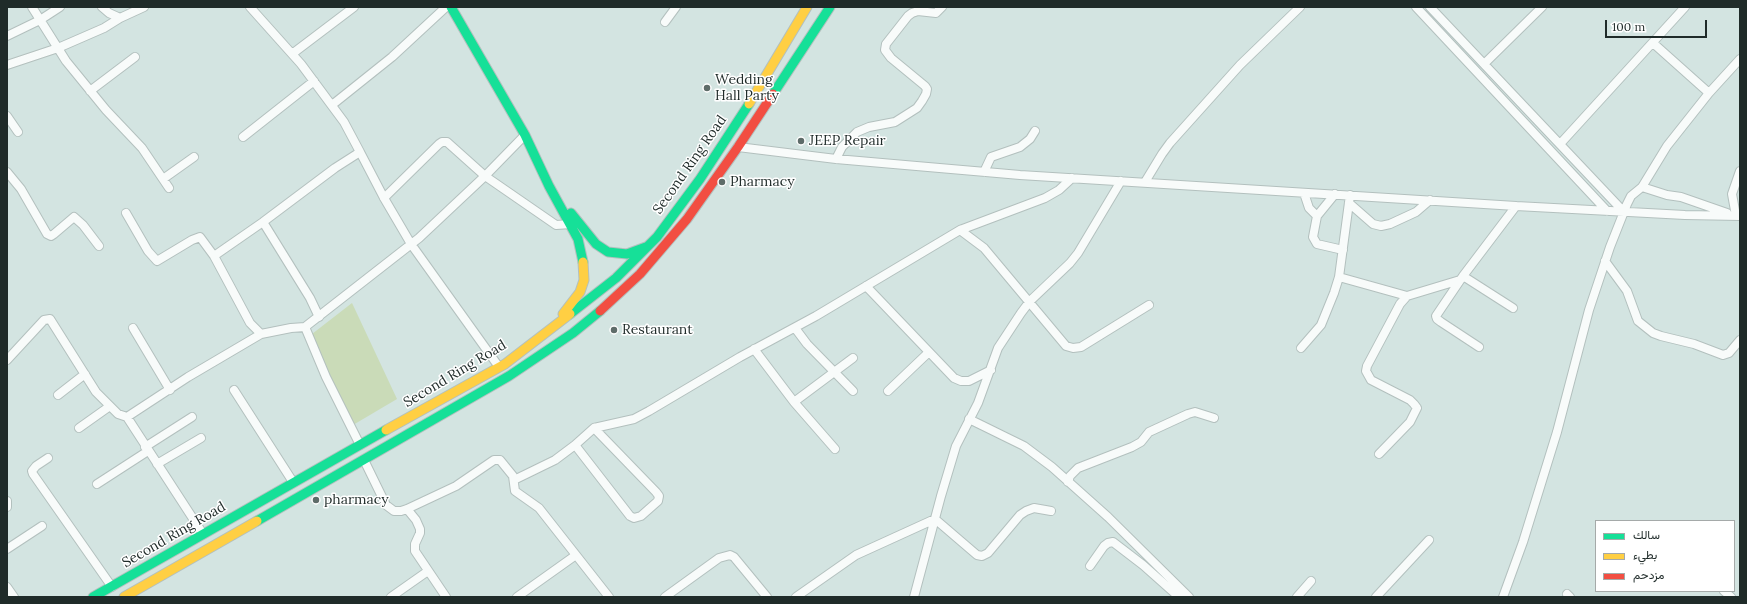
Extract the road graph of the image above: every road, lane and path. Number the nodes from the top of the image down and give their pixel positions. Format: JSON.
{"nodes":[{"id":1,"x":32,"y":7,"type":"edge"},
{"id":2,"x":60,"y":7,"type":"edge"},
{"id":3,"x":102,"y":7,"type":"edge"},
{"id":4,"x":144,"y":7,"type":"edge"},
{"id":5,"x":250,"y":7,"type":"edge"},
{"id":6,"x":354,"y":7,"type":"edge"},
{"id":7,"x":446,"y":7,"type":"edge"},
{"id":8,"x":451,"y":7,"type":"edge"},
{"id":9,"x":455,"y":7,"type":"edge"},
{"id":10,"x":676,"y":7,"type":"edge"},
{"id":11,"x":807,"y":7,"type":"edge"},
{"id":12,"x":830,"y":7,"type":"edge"},
{"id":13,"x":942,"y":7,"type":"edge"},
{"id":14,"x":1300,"y":7,"type":"edge"},
{"id":15,"x":1416,"y":7,"type":"edge"},
{"id":16,"x":1430,"y":7,"type":"edge"},
{"id":17,"x":1542,"y":7,"type":"edge"},
{"id":18,"x":1685,"y":7,"type":"edge"},
{"id":19,"x":120,"y":18,"type":"junction"},
{"id":20,"x":40,"y":20,"type":"junction"},
{"id":21,"x":666,"y":22,"type":"dead end"},
{"id":22,"x":7,"y":36,"type":"edge"},
{"id":23,"x":1653,"y":43,"type":"junction"},
{"id":24,"x":58,"y":48,"type":"junction"},
{"id":25,"x":292,"y":54,"type":"junction"},
{"id":26,"x":135,"y":57,"type":"dead end"},
{"id":27,"x":1740,"y":59,"type":"edge"},
{"id":28,"x":1484,"y":64,"type":"junction"},
{"id":29,"x":7,"y":65,"type":"edge"},
{"id":30,"x":314,"y":81,"type":"junction"},
{"id":31,"x":90,"y":91,"type":"junction"},
{"id":32,"x":1709,"y":93,"type":"junction"},
{"id":33,"x":332,"y":105,"type":"junction"},
{"id":34,"x":7,"y":116,"type":"edge"},
{"id":35,"x":18,"y":132,"type":"dead end"},
{"id":36,"x":1035,"y":132,"type":"dead end"},
{"id":37,"x":526,"y":135,"type":"junction"},
{"id":38,"x":243,"y":138,"type":"dead end"},
{"id":39,"x":1560,"y":144,"type":"junction"},
{"id":40,"x":738,"y":147,"type":"junction"},
{"id":41,"x":360,"y":152,"type":"junction"},
{"id":42,"x":194,"y":157,"type":"dead end"},
{"id":43,"x":836,"y":159,"type":"junction"},
{"id":44,"x":7,"y":172,"type":"edge"},
{"id":45,"x":984,"y":172,"type":"junction"},
{"id":46,"x":1740,"y":172,"type":"edge"},
{"id":47,"x":485,"y":176,"type":"junction"},
{"id":48,"x":1072,"y":178,"type":"junction"},
{"id":49,"x":163,"y":179,"type":"junction"},
{"id":50,"x":1121,"y":181,"type":"junction"},
{"id":51,"x":1146,"y":182,"type":"junction"},
{"id":52,"x":1642,"y":187,"type":"junction"},
{"id":53,"x":169,"y":188,"type":"dead end"},
{"id":54,"x":1304,"y":193,"type":"junction"},
{"id":55,"x":1335,"y":194,"type":"junction"},
{"id":56,"x":384,"y":198,"type":"junction"},
{"id":57,"x":1350,"y":199,"type":"junction"},
{"id":58,"x":1430,"y":200,"type":"junction"},
{"id":59,"x":1516,"y":206,"type":"junction"},
{"id":60,"x":1607,"y":211,"type":"junction"},
{"id":61,"x":126,"y":212,"type":"dead end"},
{"id":62,"x":1624,"y":212,"type":"junction"},
{"id":63,"x":1317,"y":216,"type":"junction"},
{"id":64,"x":1736,"y":216,"type":"edge"},
{"id":65,"x":263,"y":222,"type":"junction"},
{"id":66,"x":571,"y":224,"type":"junction"},
{"id":67,"x":960,"y":230,"type":"junction"},
{"id":68,"x":411,"y":244,"type":"junction"},
{"id":69,"x":99,"y":246,"type":"dead end"},
{"id":70,"x":647,"y":247,"type":"junction"},
{"id":71,"x":1343,"y":250,"type":"junction"},
{"id":72,"x":214,"y":256,"type":"junction"},
{"id":73,"x":1605,"y":261,"type":"junction"},
{"id":74,"x":1339,"y":277,"type":"junction"},
{"id":75,"x":1461,"y":278,"type":"junction"},
{"id":76,"x":866,"y":286,"type":"junction"},
{"id":77,"x":1407,"y":296,"type":"junction"},
{"id":78,"x":1030,"y":301,"type":"junction"},
{"id":79,"x":1148,"y":305,"type":"dead end"},
{"id":80,"x":1513,"y":308,"type":"dead end"},
{"id":81,"x":319,"y":318,"type":"junction"},
{"id":82,"x":305,"y":327,"type":"junction"},
{"id":83,"x":132,"y":328,"type":"dead end"},
{"id":84,"x":794,"y":328,"type":"junction"},
{"id":85,"x":549,"y":330,"type":"junction"},
{"id":86,"x":261,"y":334,"type":"junction"},
{"id":87,"x":1740,"y":340,"type":"edge"},
{"id":88,"x":1479,"y":347,"type":"dead end"},
{"id":89,"x":1301,"y":348,"type":"dead end"},
{"id":90,"x":754,"y":349,"type":"junction"},
{"id":91,"x":929,"y":352,"type":"junction"},
{"id":92,"x":853,"y":358,"type":"dead end"},
{"id":93,"x":7,"y":360,"type":"edge"},
{"id":94,"x":499,"y":367,"type":"junction"},
{"id":95,"x":991,"y":370,"type":"junction"},
{"id":96,"x":835,"y":372,"type":"junction"},
{"id":97,"x":85,"y":374,"type":"junction"},
{"id":98,"x":170,"y":390,"type":"junction"},
{"id":99,"x":234,"y":390,"type":"dead end"},
{"id":100,"x":853,"y":391,"type":"dead end"},
{"id":101,"x":888,"y":391,"type":"dead end"},
{"id":102,"x":58,"y":395,"type":"dead end"},
{"id":103,"x":794,"y":402,"type":"junction"},
{"id":104,"x":110,"y":406,"type":"junction"},
{"id":105,"x":127,"y":417,"type":"junction"},
{"id":106,"x":192,"y":417,"type":"dead end"},
{"id":107,"x":1214,"y":418,"type":"dead end"},
{"id":108,"x":969,"y":419,"type":"junction"},
{"id":109,"x":79,"y":428,"type":"dead end"},
{"id":110,"x":594,"y":428,"type":"junction"},
{"id":111,"x":201,"y":438,"type":"dead end"},
{"id":112,"x":360,"y":445,"type":"junction"},
{"id":113,"x":575,"y":446,"type":"junction"},
{"id":114,"x":146,"y":449,"type":"junction"},
{"id":115,"x":835,"y":449,"type":"dead end"},
{"id":116,"x":1379,"y":454,"type":"dead end"},
{"id":117,"x":48,"y":458,"type":"dead end"},
{"id":118,"x":364,"y":460,"type":"junction"},
{"id":119,"x":157,"y":464,"type":"junction"},
{"id":120,"x":514,"y":480,"type":"junction"},
{"id":121,"x":293,"y":482,"type":"junction"},
{"id":122,"x":1068,"y":482,"type":"junction"},
{"id":123,"x":97,"y":484,"type":"dead end"},
{"id":124,"x":7,"y":501,"type":"edge"},
{"id":125,"x":7,"y":507,"type":"edge"},
{"id":126,"x":407,"y":509,"type":"junction"},
{"id":127,"x":1051,"y":511,"type":"dead end"},
{"id":128,"x":935,"y":519,"type":"junction"},
{"id":129,"x":42,"y":526,"type":"dead end"},
{"id":130,"x":203,"y":534,"type":"junction"},
{"id":131,"x":1430,"y":540,"type":"dead end"},
{"id":132,"x":7,"y":549,"type":"edge"},
{"id":133,"x":576,"y":554,"type":"junction"},
{"id":134,"x":1090,"y":566,"type":"dead end"},
{"id":135,"x":428,"y":571,"type":"junction"},
{"id":136,"x":1312,"y":581,"type":"dead end"},
{"id":137,"x":7,"y":587,"type":"edge"},
{"id":138,"x":112,"y":587,"type":"junction"},
{"id":139,"x":14,"y":597,"type":"edge"},
{"id":140,"x":93,"y":597,"type":"edge"},
{"id":141,"x":124,"y":597,"type":"edge"},
{"id":142,"x":391,"y":597,"type":"edge"},
{"id":143,"x":446,"y":597,"type":"edge"},
{"id":144,"x":517,"y":597,"type":"edge"},
{"id":145,"x":609,"y":597,"type":"edge"},
{"id":146,"x":665,"y":597,"type":"edge"},
{"id":147,"x":767,"y":597,"type":"edge"},
{"id":148,"x":796,"y":597,"type":"edge"},
{"id":149,"x":914,"y":597,"type":"edge"},
{"id":150,"x":1179,"y":597,"type":"edge"},
{"id":151,"x":1189,"y":597,"type":"edge"},
{"id":152,"x":1297,"y":597,"type":"edge"},
{"id":153,"x":1376,"y":597,"type":"edge"},
{"id":154,"x":1503,"y":597,"type":"edge"}],
"edges":[{"from":1,"to":20,"type":"street"},
{"from":2,"to":20,"type":"street"},
{"from":3,"to":19,"type":"street"},
{"from":4,"to":19,"type":"street"},
{"from":5,"to":25,"type":"street"},
{"from":6,"to":25,"type":"street"},
{"from":7,"to":33,"type":"street"},
{"from":8,"to":37,"type":"main road"},
{"from":9,"to":70,"type":"main road"},
{"from":10,"to":21,"type":"street"},
{"from":11,"to":70,"type":"main road","name":"Second Ring Road"},
{"from":12,"to":40,"type":"main road","name":"Second Ring Road"},
{"from":13,"to":43,"type":"street"},
{"from":14,"to":51,"type":"street"},
{"from":15,"to":60,"type":"street"},
{"from":16,"to":28,"type":"street"},
{"from":17,"to":28,"type":"street"},
{"from":18,"to":23,"type":"street"},
{"from":19,"to":24,"type":"street"},
{"from":20,"to":22,"type":"street"},
{"from":20,"to":24,"type":"street"},
{"from":23,"to":32,"type":"street"},
{"from":23,"to":39,"type":"street"},
{"from":24,"to":29,"type":"street"},
{"from":24,"to":31,"type":"street"},
{"from":25,"to":30,"type":"street"},
{"from":26,"to":31,"type":"street"},
{"from":27,"to":32,"type":"street"},
{"from":28,"to":39,"type":"street"},
{"from":30,"to":33,"type":"street"},
{"from":30,"to":38,"type":"street"},
{"from":31,"to":49,"type":"street"},
{"from":32,"to":52,"type":"street"},
{"from":33,"to":41,"type":"street"},
{"from":34,"to":35,"type":"street"},
{"from":36,"to":45,"type":"street"},
{"from":37,"to":47,"type":"street"},
{"from":37,"to":66,"type":"main road"},
{"from":39,"to":62,"type":"street"},
{"from":40,"to":43,"type":"street"},
{"from":40,"to":118,"type":"main road","name":"Second Ring Road"},
{"from":41,"to":56,"type":"street"},
{"from":41,"to":65,"type":"street"},
{"from":42,"to":49,"type":"street"},
{"from":43,"to":45,"type":"street"},
{"from":44,"to":69,"type":"street"},
{"from":45,"to":48,"type":"street"},
{"from":46,"to":64,"type":"street"},
{"from":47,"to":56,"type":"street"},
{"from":47,"to":66,"type":"street"},
{"from":47,"to":68,"type":"street"},
{"from":48,"to":50,"type":"street"},
{"from":48,"to":67,"type":"street"},
{"from":49,"to":53,"type":"street"},
{"from":50,"to":51,"type":"street"},
{"from":50,"to":78,"type":"street"},
{"from":51,"to":54,"type":"street"},
{"from":52,"to":62,"type":"street"},
{"from":52,"to":64,"type":"street"},
{"from":54,"to":55,"type":"street"},
{"from":54,"to":63,"type":"street"},
{"from":55,"to":57,"type":"street"},
{"from":55,"to":63,"type":"street"},
{"from":56,"to":68,"type":"street"},
{"from":57,"to":58,"type":"street"},
{"from":57,"to":58,"type":"street"},
{"from":57,"to":71,"type":"street"},
{"from":58,"to":59,"type":"street"},
{"from":59,"to":60,"type":"street"},
{"from":59,"to":75,"type":"street"},
{"from":60,"to":62,"type":"street"},
{"from":61,"to":72,"type":"street"},
{"from":62,"to":64,"type":"street"},
{"from":62,"to":73,"type":"street"},
{"from":63,"to":71,"type":"street"},
{"from":65,"to":72,"type":"street"},
{"from":65,"to":81,"type":"street"},
{"from":66,"to":85,"type":"main road"},
{"from":67,"to":76,"type":"street"},
{"from":67,"to":78,"type":"street"},
{"from":68,"to":81,"type":"street"},
{"from":68,"to":94,"type":"street"},
{"from":70,"to":85,"type":"main road","name":"Second Ring Road"},
{"from":71,"to":74,"type":"street"},
{"from":72,"to":86,"type":"street"},
{"from":73,"to":87,"type":"street"},
{"from":73,"to":154,"type":"street"},
{"from":74,"to":77,"type":"street"},
{"from":74,"to":89,"type":"street"},
{"from":75,"to":77,"type":"street"},
{"from":75,"to":80,"type":"street"},
{"from":75,"to":88,"type":"street"},
{"from":76,"to":84,"type":"street"},
{"from":76,"to":91,"type":"street"},
{"from":77,"to":116,"type":"street"},
{"from":78,"to":79,"type":"street"},
{"from":78,"to":95,"type":"street"},
{"from":81,"to":82,"type":"street"},
{"from":82,"to":86,"type":"street"},
{"from":82,"to":112,"type":"street"},
{"from":83,"to":98,"type":"street"},
{"from":84,"to":90,"type":"street"},
{"from":84,"to":96,"type":"street"},
{"from":85,"to":94,"type":"main road","name":"Second Ring Road"},
{"from":86,"to":98,"type":"street"},
{"from":90,"to":103,"type":"street"},
{"from":90,"to":110,"type":"street"},
{"from":91,"to":95,"type":"street"},
{"from":91,"to":101,"type":"street"},
{"from":92,"to":96,"type":"street"},
{"from":93,"to":97,"type":"street"},
{"from":94,"to":112,"type":"main road","name":"Second Ring Road"},
{"from":95,"to":108,"type":"street"},
{"from":96,"to":100,"type":"street"},
{"from":96,"to":103,"type":"street"},
{"from":97,"to":102,"type":"street"},
{"from":97,"to":104,"type":"street"},
{"from":98,"to":105,"type":"street"},
{"from":99,"to":121,"type":"street"},
{"from":103,"to":115,"type":"street"},
{"from":104,"to":105,"type":"street"},
{"from":104,"to":109,"type":"street"},
{"from":105,"to":114,"type":"street"},
{"from":106,"to":114,"type":"street"},
{"from":107,"to":122,"type":"street"},
{"from":108,"to":122,"type":"street"},
{"from":108,"to":128,"type":"street"},
{"from":110,"to":113,"type":"street"},
{"from":110,"to":113,"type":"street"},
{"from":111,"to":119,"type":"street"},
{"from":112,"to":121,"type":"main road","name":"Second Ring Road"},
{"from":113,"to":120,"type":"street"},
{"from":114,"to":119,"type":"street"},
{"from":114,"to":123,"type":"street"},
{"from":117,"to":138,"type":"street"},
{"from":118,"to":126,"type":"street"},
{"from":118,"to":141,"type":"main road","name":"Second Ring Road"},
{"from":119,"to":130,"type":"street"},
{"from":120,"to":126,"type":"street"},
{"from":120,"to":133,"type":"street"},
{"from":121,"to":130,"type":"main road","name":"Second Ring Road"},
{"from":122,"to":151,"type":"street"},
{"from":124,"to":125,"type":"street"},
{"from":126,"to":135,"type":"street"},
{"from":127,"to":128,"type":"street"},
{"from":128,"to":148,"type":"street"},
{"from":128,"to":149,"type":"street"},
{"from":129,"to":132,"type":"street"},
{"from":130,"to":138,"type":"main road","name":"Second Ring Road"},
{"from":131,"to":153,"type":"street"},
{"from":133,"to":144,"type":"street"},
{"from":133,"to":145,"type":"street"},
{"from":134,"to":150,"type":"street"},
{"from":135,"to":142,"type":"street"},
{"from":135,"to":143,"type":"street"},
{"from":136,"to":152,"type":"street"},
{"from":137,"to":139,"type":"street"},
{"from":138,"to":140,"type":"main road","name":"Second Ring Road"},
{"from":146,"to":147,"type":"street"}]}
